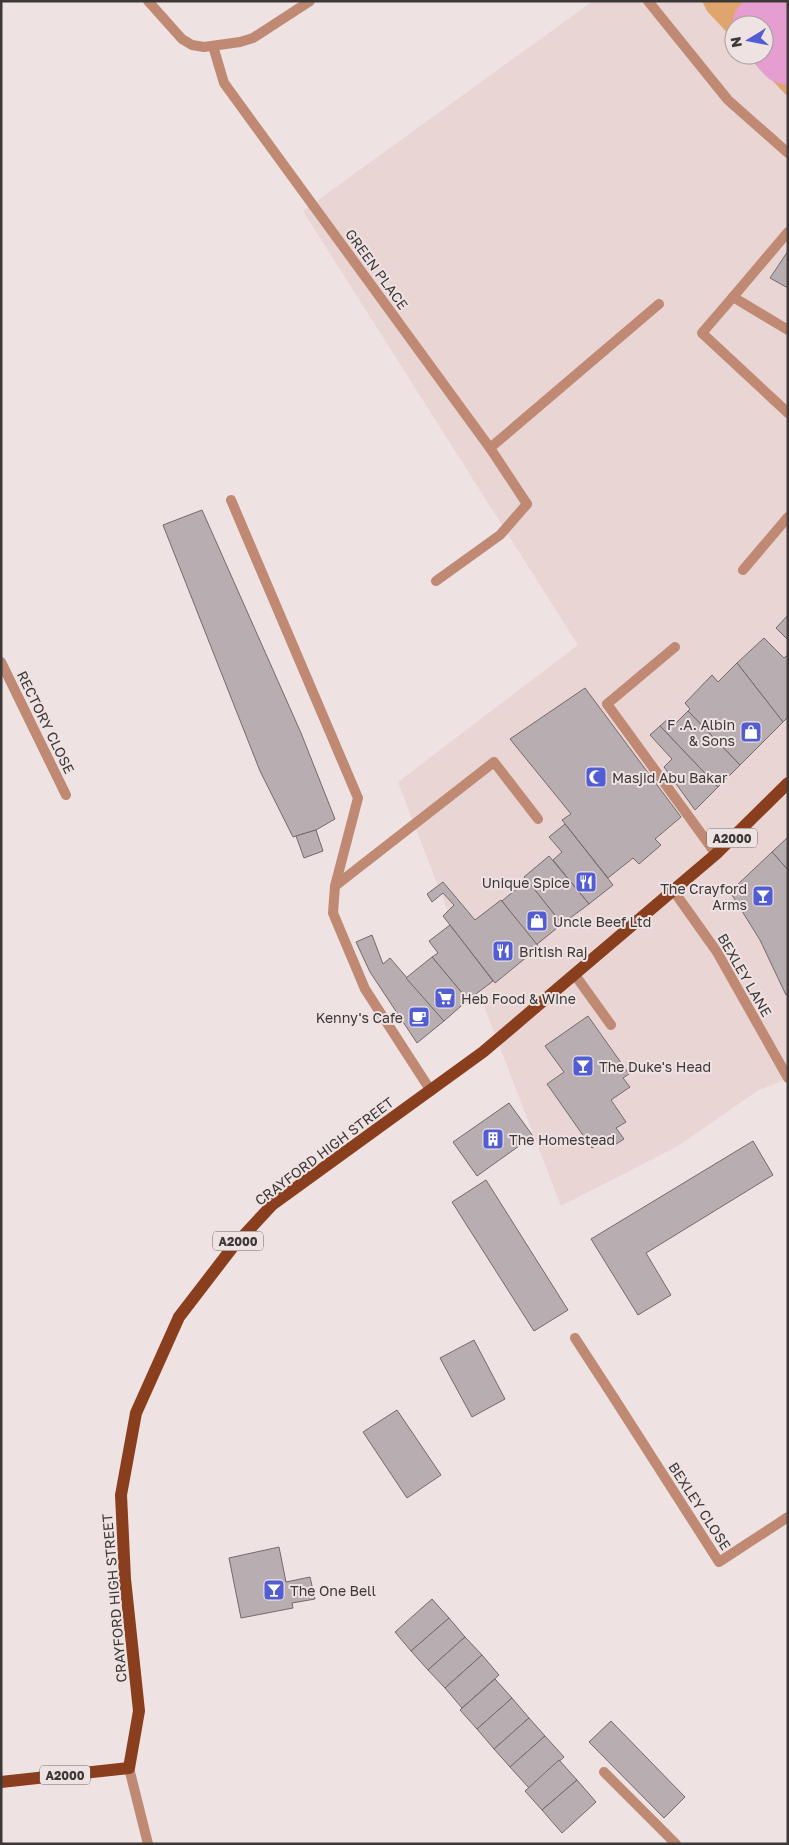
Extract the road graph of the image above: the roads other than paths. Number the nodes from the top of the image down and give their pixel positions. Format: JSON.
{"nodes":[{"id":1,"x":148,"y":1,"type":"edge"},
{"id":2,"x":310,"y":1,"type":"edge"},
{"id":3,"x":648,"y":1,"type":"edge"},
{"id":4,"x":213,"y":46,"type":"junction"},
{"id":5,"x":788,"y":153,"type":"edge"},
{"id":6,"x":788,"y":232,"type":"edge"},
{"id":7,"x":733,"y":297,"type":"junction"},
{"id":8,"x":659,"y":304,"type":"dead end"},
{"id":9,"x":788,"y":330,"type":"edge"},
{"id":10,"x":788,"y":413,"type":"edge"},
{"id":11,"x":490,"y":448,"type":"junction"},
{"id":12,"x":231,"y":500,"type":"dead end"},
{"id":13,"x":788,"y":517,"type":"edge"},
{"id":14,"x":743,"y":570,"type":"dead end"},
{"id":15,"x":436,"y":581,"type":"dead end"},
{"id":16,"x":675,"y":647,"type":"dead end"},
{"id":17,"x":1,"y":662,"type":"edge"},
{"id":18,"x":788,"y":783,"type":"edge"},
{"id":19,"x":66,"y":795,"type":"dead end"},
{"id":20,"x":538,"y":819,"type":"dead end"},
{"id":21,"x":716,"y":854,"type":"junction"},
{"id":22,"x":335,"y":886,"type":"junction"},
{"id":23,"x":674,"y":890,"type":"junction"},
{"id":24,"x":575,"y":975,"type":"junction"},
{"id":25,"x":612,"y":1025,"type":"dead end"},
{"id":26,"x":788,"y":1078,"type":"edge"},
{"id":27,"x":430,"y":1091,"type":"junction"},
{"id":28,"x":576,"y":1338,"type":"dead end"},
{"id":29,"x":788,"y":1517,"type":"edge"},
{"id":30,"x":130,"y":1768,"type":"junction"},
{"id":31,"x":604,"y":1772,"type":"dead end"},
{"id":32,"x":1,"y":1782,"type":"edge"},
{"id":33,"x":148,"y":1844,"type":"edge"},
{"id":34,"x":676,"y":1844,"type":"edge"}],
"edges":[{"from":1,"to":4,"type":"street"},
{"from":2,"to":4,"type":"street"},
{"from":3,"to":5,"type":"street"},
{"from":4,"to":11,"type":"street","name":"GREEN PLACE"},
{"from":6,"to":7,"type":"street"},
{"from":7,"to":9,"type":"street"},
{"from":7,"to":10,"type":"street"},
{"from":8,"to":11,"type":"street"},
{"from":11,"to":15,"type":"street","name":"GREEN PLACE"},
{"from":12,"to":22,"type":"street"},
{"from":13,"to":14,"type":"street"},
{"from":16,"to":21,"type":"street"},
{"from":17,"to":19,"type":"street","name":"RECTORY CLOSE"},
{"from":18,"to":21,"type":"main road","name":"CRAYFORD HIGH STREET","number":"A2000"},
{"from":20,"to":22,"type":"street"},
{"from":21,"to":23,"type":"main road","name":"CRAYFORD HIGH STREET","number":"A2000"},
{"from":22,"to":27,"type":"street"},
{"from":23,"to":24,"type":"main road","name":"CRAYFORD HIGH STREET","number":"A2000"},
{"from":23,"to":26,"type":"street","name":"BEXLEY LANE"},
{"from":24,"to":25,"type":"street"},
{"from":24,"to":27,"type":"main road","name":"CRAYFORD HIGH STREET","number":"A2000"},
{"from":27,"to":30,"type":"main road","name":"CRAYFORD HIGH STREET","number":"A2000"},
{"from":28,"to":29,"type":"street","name":"BEXLEY CLOSE"},
{"from":30,"to":32,"type":"main road","number":"A2000"},
{"from":30,"to":33,"type":"street"},
{"from":31,"to":34,"type":"street"}]}
